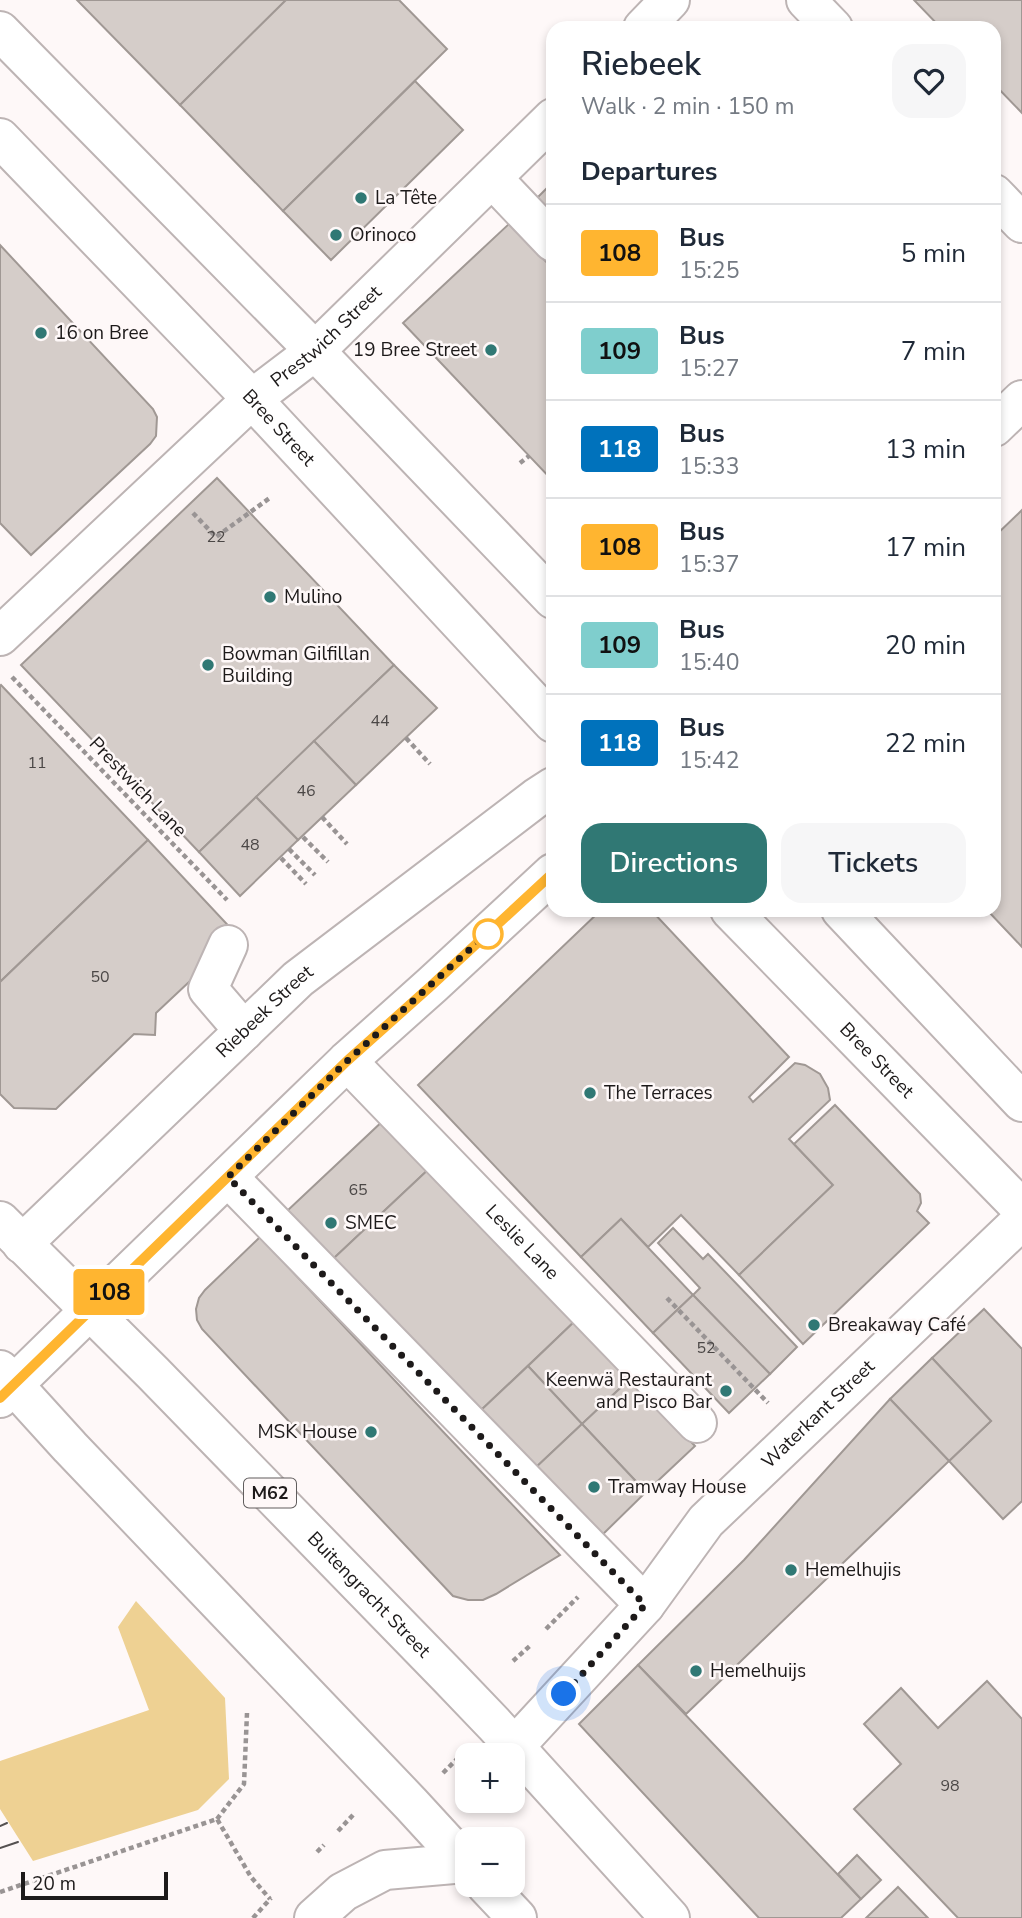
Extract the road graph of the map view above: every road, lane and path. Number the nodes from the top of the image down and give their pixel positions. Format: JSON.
{"nodes":[{"id":1,"x":670,"y":0,"type":"edge"},
{"id":2,"x":806,"y":0,"type":"edge"},
{"id":3,"x":650,"y":21,"type":"edge"},
{"id":4,"x":827,"y":21,"type":"edge"},
{"id":5,"x":0,"y":31,"type":"edge"},
{"id":6,"x":546,"y":125,"type":"edge"},
{"id":7,"x":0,"y":138,"type":"edge"},
{"id":8,"x":492,"y":178,"type":"junction"},
{"id":9,"x":1001,"y":201,"type":"edge"},
{"id":10,"x":1022,"y":223,"type":"edge"},
{"id":11,"x":546,"y":235,"type":"edge"},
{"id":12,"x":315,"y":351,"type":"junction"},
{"id":13,"x":252,"y":399,"type":"junction"},
{"id":14,"x":1022,"y":400,"type":"edge"},
{"id":15,"x":1001,"y":420,"type":"edge"},
{"id":16,"x":529,"y":456,"type":"dead end"},
{"id":17,"x":520,"y":463,"type":"dead end"},
{"id":18,"x":271,"y":497,"type":"dead end"},
{"id":19,"x":190,"y":510,"type":"dead end"},
{"id":20,"x":546,"y":591,"type":"edge"},
{"id":21,"x":2,"y":652,"type":"edge"},
{"id":22,"x":546,"y":715,"type":"edge"},
{"id":23,"x":406,"y":738,"type":"dead end"},
{"id":24,"x":430,"y":764,"type":"dead end"},
{"id":25,"x":546,"y":792,"type":"edge"},
{"id":26,"x":322,"y":817,"type":"dead end"},
{"id":27,"x":303,"y":836,"type":"dead end"},
{"id":28,"x":347,"y":844,"type":"dead end"},
{"id":29,"x":289,"y":849,"type":"dead end"},
{"id":30,"x":281,"y":858,"type":"dead end"},
{"id":31,"x":328,"y":862,"type":"dead end"},
{"id":32,"x":315,"y":875,"type":"dead end"},
{"id":33,"x":546,"y":879,"type":"edge"},
{"id":34,"x":306,"y":884,"type":"dead end"},
{"id":35,"x":227,"y":900,"type":"dead end"},
{"id":36,"x":737,"y":917,"type":"edge"},
{"id":37,"x":848,"y":917,"type":"edge"},
{"id":38,"x":228,"y":945,"type":"dead end"},
{"id":39,"x":244,"y":1031,"type":"junction"},
{"id":40,"x":347,"y":1061,"type":"junction"},
{"id":41,"x":1022,"y":1102,"type":"edge"},
{"id":42,"x":228,"y":1177,"type":"junction"},
{"id":43,"x":1022,"y":1209,"type":"edge"},
{"id":44,"x":1022,"y":1220,"type":"edge"},
{"id":45,"x":7,"y":1243,"type":"edge"},
{"id":46,"x":667,"y":1298,"type":"dead end"},
{"id":47,"x":90,"y":1310,"type":"junction"},
{"id":48,"x":5,"y":1384,"type":"edge"},
{"id":49,"x":775,"y":1411,"type":"dead end"},
{"id":50,"x":697,"y":1423,"type":"dead end"},
{"id":51,"x":576,"y":1599,"type":"dead end"},
{"id":52,"x":645,"y":1605,"type":"junction"},
{"id":53,"x":546,"y":1629,"type":"dead end"},
{"id":54,"x":532,"y":1644,"type":"dead end"},
{"id":55,"x":513,"y":1661,"type":"dead end"},
{"id":56,"x":247,"y":1713,"type":"dead end"},
{"id":57,"x":510,"y":1743,"type":"edge"},
{"id":58,"x":518,"y":1743,"type":"edge"},
{"id":59,"x":525,"y":1759,"type":"edge"},
{"id":60,"x":354,"y":1815,"type":"dead end"},
{"id":61,"x":217,"y":1819,"type":"junction"},
{"id":62,"x":338,"y":1831,"type":"dead end"},
{"id":63,"x":455,"y":1852,"type":"edge"},
{"id":64,"x":455,"y":1871,"type":"edge"},
{"id":65,"x":277,"y":1891,"type":"dead end"},
{"id":66,"x":0,"y":1892,"type":"edge"},
{"id":67,"x":497,"y":1897,"type":"edge"},
{"id":68,"x":270,"y":1899,"type":"junction"},
{"id":69,"x":253,"y":1918,"type":"edge"},
{"id":70,"x":314,"y":1918,"type":"edge"},
{"id":71,"x":517,"y":1918,"type":"edge"},
{"id":72,"x":670,"y":1918,"type":"edge"}],
"edges":[{"from":1,"to":3,"type":"street"},
{"from":2,"to":4,"type":"street"},
{"from":5,"to":12,"type":"street"},
{"from":6,"to":8,"type":"street","name":"Prestwich Street"},
{"from":7,"to":13,"type":"street","name":"Bree Street"},
{"from":8,"to":11,"type":"street"},
{"from":8,"to":12,"type":"street","name":"Prestwich Street"},
{"from":9,"to":10,"type":"street"},
{"from":12,"to":13,"type":"street","name":"Prestwich Street"},
{"from":12,"to":20,"type":"street"},
{"from":13,"to":21,"type":"street","name":"Prestwich Street"},
{"from":13,"to":22,"type":"street","name":"Bree Street"},
{"from":14,"to":15,"type":"street"},
{"from":16,"to":17,"type":"path"},
{"from":18,"to":19,"type":"path"},
{"from":21,"to":35,"type":"path","name":"Prestwich Lane"},
{"from":23,"to":24,"type":"path"},
{"from":25,"to":39,"type":"street","name":"Riebeek Street"},
{"from":26,"to":28,"type":"path"},
{"from":27,"to":31,"type":"path"},
{"from":29,"to":32,"type":"path"},
{"from":30,"to":34,"type":"path"},
{"from":33,"to":40,"type":"street"},
{"from":36,"to":43,"type":"street","name":"Bree Street"},
{"from":37,"to":41,"type":"street"},
{"from":38,"to":39,"type":"street"},
{"from":39,"to":45,"type":"street","name":"Riebeek Street"},
{"from":40,"to":42,"type":"street"},
{"from":40,"to":50,"type":"street","name":"Leslie Lane"},
{"from":42,"to":47,"type":"street"},
{"from":42,"to":52,"type":"street"},
{"from":44,"to":52,"type":"street","name":"Waterkant Street"},
{"from":45,"to":47,"type":"street","name":"Buitengracht Street","number":"M62"},
{"from":46,"to":49,"type":"path"},
{"from":47,"to":48,"type":"street"},
{"from":47,"to":57,"type":"street","name":"Buitengracht Street","number":"M62"},
{"from":48,"to":63,"type":"street"},
{"from":51,"to":53,"type":"path"},
{"from":52,"to":58,"type":"street","name":"Waterkant Street"},
{"from":54,"to":55,"type":"path"},
{"from":56,"to":61,"type":"path"},
{"from":59,"to":72,"type":"street","name":"Buitengracht Street","number":"M62"},
{"from":60,"to":62,"type":"path"},
{"from":61,"to":66,"type":"path"},
{"from":61,"to":68,"type":"path"},
{"from":64,"to":70,"type":"street"},
{"from":65,"to":68,"type":"path"},
{"from":67,"to":71,"type":"street"},
{"from":68,"to":69,"type":"path"}]}
